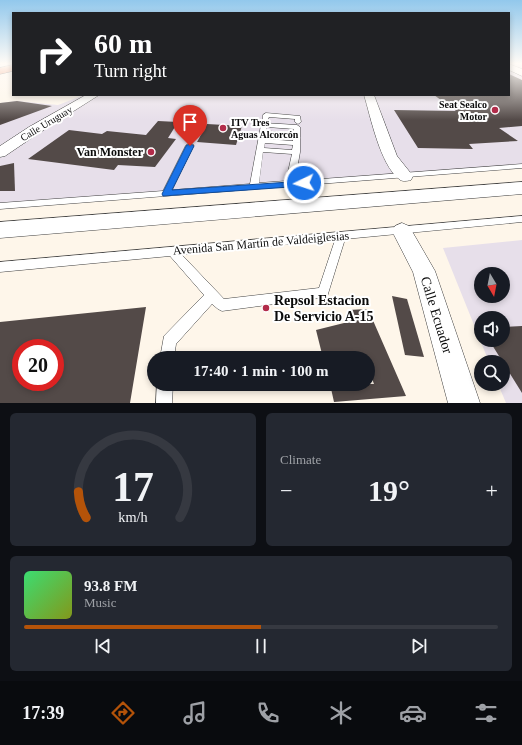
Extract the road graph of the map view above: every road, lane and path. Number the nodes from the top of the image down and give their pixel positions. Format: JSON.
{"nodes":[{"id":1,"x":92,"y":96,"type":"edge"},
{"id":2,"x":369,"y":96,"type":"edge"},
{"id":3,"x":262,"y":141,"type":"junction"},
{"id":4,"x":296,"y":143,"type":"junction"},
{"id":5,"x":190,"y":146,"type":"dead end"},
{"id":6,"x":260,"y":150,"type":"junction"},
{"id":7,"x":296,"y":152,"type":"junction"},
{"id":8,"x":0,"y":153,"type":"edge"},
{"id":9,"x":522,"y":166,"type":"edge"},
{"id":10,"x":405,"y":176,"type":"junction"},
{"id":11,"x":290,"y":184,"type":"junction"},
{"id":12,"x":254,"y":187,"type":"junction"},
{"id":13,"x":522,"y":188,"type":"edge"},
{"id":14,"x":166,"y":194,"type":"junction"},
{"id":15,"x":0,"y":206,"type":"edge"},
{"id":16,"x":522,"y":219,"type":"edge"},
{"id":17,"x":0,"y":230,"type":"edge"},
{"id":18,"x":402,"y":231,"type":"junction"},
{"id":19,"x":341,"y":236,"type":"junction"},
{"id":20,"x":172,"y":251,"type":"junction"},
{"id":21,"x":0,"y":267,"type":"edge"},
{"id":22,"x":212,"y":295,"type":"junction"},
{"id":23,"x":167,"y":351,"type":"edge"},
{"id":24,"x":165,"y":391,"type":"edge"},
{"id":25,"x":164,"y":403,"type":"edge"},
{"id":26,"x":464,"y":403,"type":"edge"}],
"edges":[{"from":1,"to":8,"type":"street","name":"Calle Uruguay"},
{"from":2,"to":10,"type":"street"},
{"from":3,"to":4,"type":"lane"},
{"from":3,"to":4,"type":"lane"},
{"from":3,"to":6,"type":"lane"},
{"from":4,"to":7,"type":"lane"},
{"from":5,"to":14,"type":"lane"},
{"from":6,"to":7,"type":"lane"},
{"from":6,"to":12,"type":"lane"},
{"from":7,"to":11,"type":"lane"},
{"from":9,"to":10,"type":"lane"},
{"from":10,"to":11,"type":"lane"},
{"from":11,"to":12,"type":"lane"},
{"from":12,"to":14,"type":"lane"},
{"from":13,"to":17,"type":"street"},
{"from":14,"to":15,"type":"lane"},
{"from":16,"to":18,"type":"lane","name":"Avenida San Martín de Valdeiglesias"},
{"from":18,"to":19,"type":"lane","name":"Avenida San Martín de Valdeiglesias"},
{"from":18,"to":26,"type":"street","name":"Calle Ecuador"},
{"from":19,"to":20,"type":"lane","name":"Avenida San Martín de Valdeiglesias"},
{"from":19,"to":22,"type":"lane"},
{"from":20,"to":21,"type":"lane","name":"Avenida San Martín de Valdeiglesias"},
{"from":20,"to":22,"type":"lane"},
{"from":22,"to":23,"type":"lane"},
{"from":24,"to":25,"type":"lane"}]}
